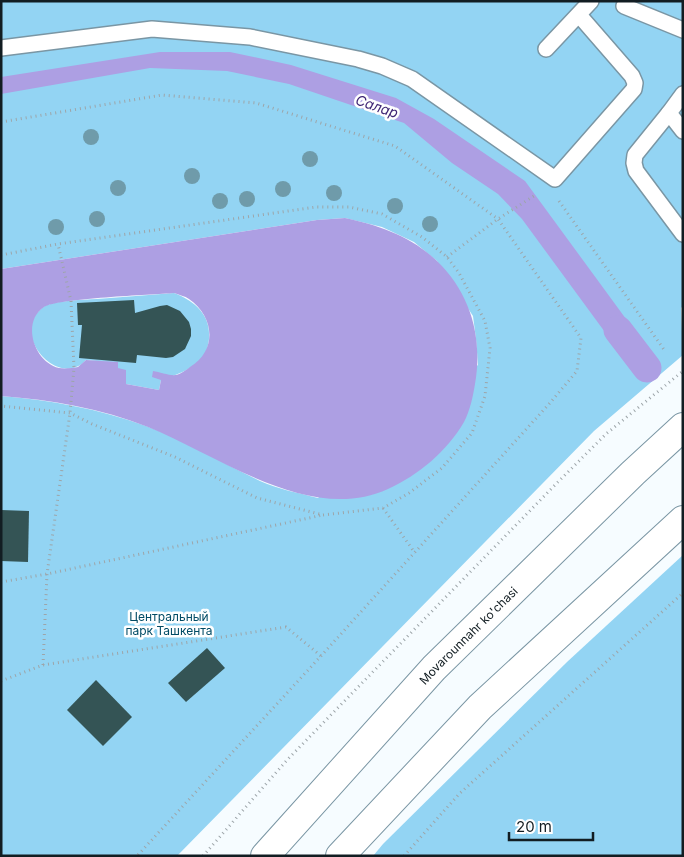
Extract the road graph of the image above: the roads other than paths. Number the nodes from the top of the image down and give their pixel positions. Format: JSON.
{"nodes":[{"id":1,"x":591,"y":1,"type":"edge"},
{"id":2,"x":624,"y":6,"type":"dead end"},
{"id":3,"x":579,"y":15,"type":"junction"},
{"id":4,"x":683,"y":30,"type":"edge"},
{"id":5,"x":1,"y":48,"type":"edge"},
{"id":6,"x":546,"y":49,"type":"dead end"},
{"id":7,"x":683,"y":94,"type":"edge"},
{"id":8,"x":669,"y":113,"type":"junction"},
{"id":9,"x":683,"y":131,"type":"edge"},
{"id":10,"x":683,"y":234,"type":"edge"},
{"id":11,"x":683,"y":427,"type":"edge"},
{"id":12,"x":679,"y":523,"type":"edge"},
{"id":13,"x":265,"y":856,"type":"edge"},
{"id":14,"x":340,"y":856,"type":"edge"}],
"edges":[{"from":1,"to":3,"type":"lane"},
{"from":2,"to":4,"type":"lane"},
{"from":3,"to":5,"type":"lane"},
{"from":3,"to":6,"type":"lane"},
{"from":7,"to":8,"type":"lane"},
{"from":8,"to":9,"type":"lane"},
{"from":8,"to":10,"type":"lane"},
{"from":11,"to":13,"type":"street","name":"Movarounnahr ko'chasi"},
{"from":12,"to":14,"type":"street"}]}
